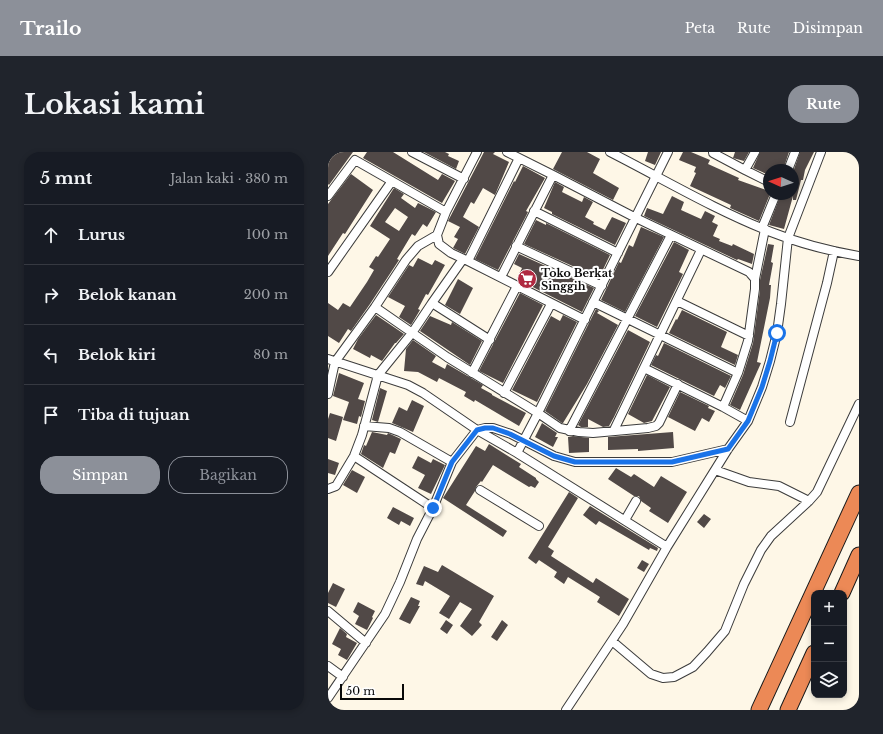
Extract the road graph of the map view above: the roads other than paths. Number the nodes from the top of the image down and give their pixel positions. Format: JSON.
{"nodes":[{"id":1,"x":359,"y":152,"type":"edge"},
{"id":2,"x":412,"y":152,"type":"edge"},
{"id":3,"x":477,"y":152,"type":"edge"},
{"id":4,"x":507,"y":152,"type":"edge"},
{"id":5,"x":610,"y":152,"type":"edge"},
{"id":6,"x":668,"y":152,"type":"edge"},
{"id":7,"x":712,"y":152,"type":"edge"},
{"id":8,"x":755,"y":152,"type":"edge"},
{"id":9,"x":795,"y":152,"type":"edge"},
{"id":10,"x":821,"y":152,"type":"edge"},
{"id":11,"x":519,"y":158,"type":"junction"},
{"id":12,"x":355,"y":160,"type":"junction"},
{"id":13,"x":790,"y":164,"type":"edge"},
{"id":14,"x":745,"y":170,"type":"junction"},
{"id":15,"x":553,"y":174,"type":"junction"},
{"id":16,"x":657,"y":176,"type":"junction"},
{"id":17,"x":464,"y":179,"type":"junction"},
{"id":18,"x":763,"y":179,"type":"edge"},
{"id":19,"x":392,"y":181,"type":"junction"},
{"id":20,"x":328,"y":196,"type":"edge"},
{"id":21,"x":774,"y":200,"type":"edge"},
{"id":22,"x":534,"y":211,"type":"junction"},
{"id":23,"x":446,"y":212,"type":"junction"},
{"id":24,"x":636,"y":218,"type":"junction"},
{"id":25,"x":763,"y":228,"type":"junction"},
{"id":26,"x":670,"y":234,"type":"junction"},
{"id":27,"x":437,"y":235,"type":"junction"},
{"id":28,"x":788,"y":238,"type":"junction"},
{"id":29,"x":516,"y":246,"type":"junction"},
{"id":30,"x":701,"y":250,"type":"junction"},
{"id":31,"x":834,"y":251,"type":"junction"},
{"id":32,"x":618,"y":253,"type":"junction"},
{"id":33,"x":859,"y":256,"type":"edge"},
{"id":34,"x":466,"y":260,"type":"junction"},
{"id":35,"x":328,"y":272,"type":"edge"},
{"id":36,"x":501,"y":277,"type":"junction"},
{"id":37,"x":755,"y":279,"type":"junction"},
{"id":38,"x":517,"y":286,"type":"junction"},
{"id":39,"x":602,"y":286,"type":"junction"},
{"id":40,"x":678,"y":301,"type":"junction"},
{"id":41,"x":593,"y":302,"type":"junction"},
{"id":42,"x":432,"y":303,"type":"junction"},
{"id":43,"x":551,"y":304,"type":"junction"},
{"id":44,"x":375,"y":307,"type":"junction"},
{"id":45,"x":627,"y":319,"type":"junction"},
{"id":46,"x":585,"y":320,"type":"junction"},
{"id":47,"x":412,"y":333,"type":"junction"},
{"id":48,"x":661,"y":335,"type":"junction"},
{"id":49,"x":749,"y":336,"type":"junction"},
{"id":50,"x":490,"y":340,"type":"junction"},
{"id":51,"x":332,"y":361,"type":"edge"},
{"id":52,"x":644,"y":368,"type":"junction"},
{"id":53,"x":472,"y":373,"type":"junction"},
{"id":54,"x":738,"y":373,"type":"junction"},
{"id":55,"x":378,"y":375,"type":"junction"},
{"id":56,"x":678,"y":384,"type":"junction"},
{"id":57,"x":504,"y":393,"type":"junction"},
{"id":58,"x":328,"y":394,"type":"edge"},
{"id":59,"x":859,"y":404,"type":"edge"},
{"id":60,"x":723,"y":407,"type":"junction"},
{"id":61,"x":538,"y":413,"type":"junction"},
{"id":62,"x":748,"y":421,"type":"junction"},
{"id":63,"x":790,"y":422,"type":"dead end"},
{"id":64,"x":364,"y":426,"type":"junction"},
{"id":65,"x":477,"y":430,"type":"junction"},
{"id":66,"x":614,"y":430,"type":"junction"},
{"id":67,"x":569,"y":431,"type":"junction"},
{"id":68,"x":524,"y":440,"type":"junction"},
{"id":69,"x":728,"y":449,"type":"junction"},
{"id":70,"x":517,"y":452,"type":"junction"},
{"id":71,"x":354,"y":456,"type":"junction"},
{"id":72,"x":452,"y":462,"type":"junction"},
{"id":73,"x":715,"y":470,"type":"junction"},
{"id":74,"x":328,"y":489,"type":"edge"},
{"id":75,"x":480,"y":490,"type":"dead end"},
{"id":76,"x":859,"y":493,"type":"edge"},
{"id":77,"x":636,"y":501,"type":"dead end"},
{"id":78,"x":809,"y":501,"type":"junction"},
{"id":79,"x":433,"y":508,"type":"junction"},
{"id":80,"x":625,"y":520,"type":"junction"},
{"id":81,"x":539,"y":526,"type":"dead end"},
{"id":82,"x":667,"y":547,"type":"junction"},
{"id":83,"x":859,"y":555,"type":"edge"},
{"id":84,"x":843,"y":590,"type":"edge"},
{"id":85,"x":328,"y":611,"type":"edge"},
{"id":86,"x":612,"y":641,"type":"junction"},
{"id":87,"x":366,"y":643,"type":"junction"},
{"id":88,"x":811,"y":660,"type":"edge"},
{"id":89,"x":328,"y":666,"type":"edge"},
{"id":90,"x":343,"y":677,"type":"junction"},
{"id":91,"x":328,"y":698,"type":"edge"},
{"id":92,"x":566,"y":710,"type":"edge"},
{"id":93,"x":759,"y":710,"type":"edge"},
{"id":94,"x":788,"y":710,"type":"edge"}],
"edges":[{"from":1,"to":12,"type":"street"},
{"from":2,"to":17,"type":"street"},
{"from":3,"to":17,"type":"street"},
{"from":4,"to":11,"type":"street"},
{"from":5,"to":16,"type":"street"},
{"from":6,"to":16,"type":"street"},
{"from":7,"to":14,"type":"street"},
{"from":8,"to":14,"type":"street"},
{"from":9,"to":13,"type":"street"},
{"from":10,"to":28,"type":"street"},
{"from":11,"to":15,"type":"street"},
{"from":11,"to":34,"type":"street"},
{"from":12,"to":19,"type":"street"},
{"from":12,"to":20,"type":"street"},
{"from":14,"to":18,"type":"street"},
{"from":15,"to":22,"type":"street"},
{"from":15,"to":24,"type":"street"},
{"from":16,"to":24,"type":"street"},
{"from":16,"to":25,"type":"street"},
{"from":17,"to":23,"type":"street"},
{"from":19,"to":23,"type":"street"},
{"from":19,"to":35,"type":"street"},
{"from":21,"to":25,"type":"street"},
{"from":22,"to":29,"type":"street"},
{"from":22,"to":32,"type":"street"},
{"from":23,"to":27,"type":"street"},
{"from":24,"to":26,"type":"street"},
{"from":24,"to":32,"type":"street"},
{"from":25,"to":28,"type":"street"},
{"from":25,"to":37,"type":"street"},
{"from":26,"to":30,"type":"street"},
{"from":26,"to":45,"type":"street"},
{"from":27,"to":34,"type":"street"},
{"from":27,"to":44,"type":"street"},
{"from":28,"to":31,"type":"street"},
{"from":28,"to":62,"type":"street"},
{"from":29,"to":36,"type":"street"},
{"from":29,"to":39,"type":"street"},
{"from":30,"to":37,"type":"street"},
{"from":30,"to":40,"type":"street"},
{"from":31,"to":33,"type":"street"},
{"from":31,"to":63,"type":"street"},
{"from":32,"to":39,"type":"street"},
{"from":34,"to":36,"type":"street"},
{"from":34,"to":42,"type":"street"},
{"from":36,"to":38,"type":"street"},
{"from":37,"to":49,"type":"street"},
{"from":38,"to":43,"type":"street"},
{"from":38,"to":50,"type":"street"},
{"from":39,"to":41,"type":"street"},
{"from":40,"to":48,"type":"street"},
{"from":40,"to":49,"type":"street"},
{"from":41,"to":45,"type":"street"},
{"from":41,"to":46,"type":"street"},
{"from":42,"to":47,"type":"street"},
{"from":42,"to":50,"type":"street"},
{"from":43,"to":46,"type":"street"},
{"from":43,"to":57,"type":"street"},
{"from":44,"to":47,"type":"street"},
{"from":44,"to":51,"type":"street"},
{"from":45,"to":48,"type":"street"},
{"from":45,"to":67,"type":"street"},
{"from":46,"to":61,"type":"street"},
{"from":47,"to":53,"type":"street"},
{"from":47,"to":55,"type":"street"},
{"from":48,"to":52,"type":"street"},
{"from":48,"to":54,"type":"street"},
{"from":49,"to":54,"type":"street"},
{"from":50,"to":53,"type":"street"},
{"from":51,"to":55,"type":"street"},
{"from":51,"to":58,"type":"street"},
{"from":52,"to":56,"type":"street"},
{"from":52,"to":66,"type":"street"},
{"from":53,"to":57,"type":"street"},
{"from":54,"to":60,"type":"street"},
{"from":55,"to":64,"type":"street"},
{"from":55,"to":65,"type":"street"},
{"from":56,"to":60,"type":"street"},
{"from":56,"to":66,"type":"street"},
{"from":57,"to":61,"type":"street"},
{"from":59,"to":78,"type":"street"},
{"from":60,"to":62,"type":"street"},
{"from":61,"to":67,"type":"street"},
{"from":61,"to":68,"type":"street"},
{"from":62,"to":69,"type":"street"},
{"from":64,"to":71,"type":"street"},
{"from":64,"to":72,"type":"street"},
{"from":65,"to":68,"type":"street"},
{"from":65,"to":70,"type":"street"},
{"from":65,"to":72,"type":"street"},
{"from":66,"to":67,"type":"street"},
{"from":68,"to":69,"type":"street"},
{"from":68,"to":70,"type":"street"},
{"from":69,"to":73,"type":"street"},
{"from":70,"to":80,"type":"street"},
{"from":71,"to":74,"type":"street"},
{"from":71,"to":79,"type":"street"},
{"from":72,"to":79,"type":"street"},
{"from":73,"to":78,"type":"street"},
{"from":73,"to":82,"type":"street"},
{"from":75,"to":81,"type":"street"},
{"from":76,"to":93,"type":"highway"},
{"from":77,"to":80,"type":"street"},
{"from":78,"to":86,"type":"street"},
{"from":79,"to":87,"type":"street"},
{"from":80,"to":82,"type":"street"},
{"from":82,"to":86,"type":"street"},
{"from":83,"to":84,"type":"highway"},
{"from":85,"to":87,"type":"street"},
{"from":86,"to":92,"type":"street"},
{"from":87,"to":90,"type":"street"},
{"from":88,"to":94,"type":"highway"},
{"from":89,"to":90,"type":"street"},
{"from":90,"to":91,"type":"street"}]}
